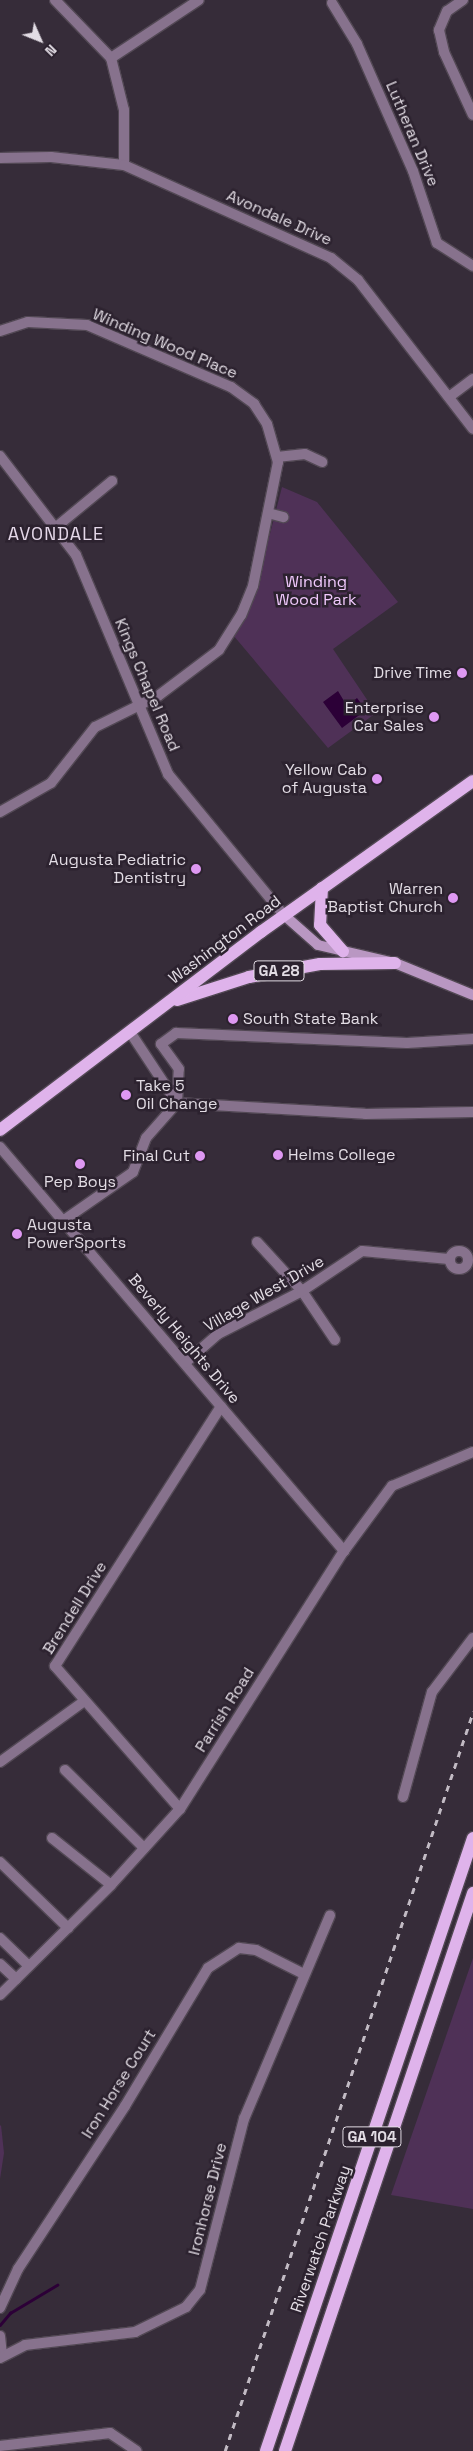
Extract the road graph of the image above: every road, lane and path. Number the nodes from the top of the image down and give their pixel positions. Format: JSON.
{"nodes":[{"id":1,"x":55,"y":0,"type":"edge"},
{"id":2,"x":199,"y":0,"type":"edge"},
{"id":3,"x":463,"y":0,"type":"edge"},
{"id":4,"x":332,"y":2,"type":"dead end"},
{"id":5,"x":111,"y":58,"type":"junction"},
{"id":6,"x":473,"y":114,"type":"edge"},
{"id":7,"x":0,"y":158,"type":"edge"},
{"id":8,"x":124,"y":165,"type":"junction"},
{"id":9,"x":473,"y":266,"type":"edge"},
{"id":10,"x":0,"y":331,"type":"edge"},
{"id":11,"x":473,"y":379,"type":"edge"},
{"id":12,"x":449,"y":397,"type":"junction"},
{"id":13,"x":473,"y":429,"type":"edge"},
{"id":14,"x":0,"y":456,"type":"edge"},
{"id":15,"x":276,"y":457,"type":"junction"},
{"id":16,"x":322,"y":462,"type":"dead end"},
{"id":17,"x":112,"y":481,"type":"dead end"},
{"id":18,"x":268,"y":513,"type":"junction"},
{"id":19,"x":283,"y":517,"type":"dead end"},
{"id":20,"x":55,"y":528,"type":"junction"},
{"id":21,"x":136,"y":706,"type":"junction"},
{"id":22,"x":473,"y":781,"type":"edge"},
{"id":23,"x":0,"y":812,"type":"edge"},
{"id":24,"x":322,"y":888,"type":"junction"},
{"id":25,"x":284,"y":915,"type":"junction"},
{"id":26,"x":343,"y":952,"type":"junction"},
{"id":27,"x":395,"y":963,"type":"junction"},
{"id":28,"x":473,"y":995,"type":"edge"},
{"id":29,"x":167,"y":1002,"type":"junction"},
{"id":30,"x":130,"y":1032,"type":"junction"},
{"id":31,"x":473,"y":1039,"type":"edge"},
{"id":32,"x":176,"y":1103,"type":"junction"},
{"id":33,"x":473,"y":1112,"type":"edge"},
{"id":34,"x":0,"y":1130,"type":"edge"},
{"id":35,"x":0,"y":1147,"type":"edge"},
{"id":36,"x":64,"y":1220,"type":"junction"},
{"id":37,"x":257,"y":1242,"type":"dead end"},
{"id":38,"x":449,"y":1258,"type":"dead end"},
{"id":39,"x":302,"y":1291,"type":"junction"},
{"id":40,"x":335,"y":1340,"type":"dead end"},
{"id":41,"x":185,"y":1363,"type":"junction"},
{"id":42,"x":221,"y":1406,"type":"junction"},
{"id":43,"x":473,"y":1452,"type":"edge"},
{"id":44,"x":344,"y":1551,"type":"junction"},
{"id":45,"x":473,"y":1638,"type":"edge"},
{"id":46,"x":83,"y":1702,"type":"junction"},
{"id":47,"x":0,"y":1762,"type":"edge"},
{"id":48,"x":65,"y":1770,"type":"dead end"},
{"id":49,"x":403,"y":1796,"type":"dead end"},
{"id":50,"x":180,"y":1808,"type":"junction"},
{"id":51,"x":52,"y":1838,"type":"dead end"},
{"id":52,"x":473,"y":1838,"type":"edge"},
{"id":53,"x":144,"y":1848,"type":"junction"},
{"id":54,"x":0,"y":1862,"type":"edge"},
{"id":55,"x":111,"y":1885,"type":"junction"},
{"id":56,"x":473,"y":1894,"type":"edge"},
{"id":57,"x":330,"y":1915,"type":"dead end"},
{"id":58,"x":68,"y":1928,"type":"junction"},
{"id":59,"x":0,"y":1938,"type":"edge"},
{"id":60,"x":0,"y":1964,"type":"edge"},
{"id":61,"x":29,"y":1966,"type":"junction"},
{"id":62,"x":304,"y":1974,"type":"junction"},
{"id":63,"x":16,"y":1979,"type":"junction"},
{"id":64,"x":0,"y":1995,"type":"edge"},
{"id":65,"x":0,"y":2308,"type":"edge"},
{"id":66,"x":0,"y":2336,"type":"edge"},
{"id":67,"x":1,"y":2357,"type":"edge"},
{"id":68,"x":0,"y":2446,"type":"edge"},
{"id":69,"x":137,"y":2451,"type":"edge"},
{"id":70,"x":266,"y":2451,"type":"edge"},
{"id":71,"x":285,"y":2451,"type":"edge"}],
"edges":[{"from":1,"to":5,"type":"street"},
{"from":2,"to":5,"type":"street"},
{"from":3,"to":6,"type":"street"},
{"from":4,"to":9,"type":"street","name":"Lutheran Drive"},
{"from":5,"to":8,"type":"street"},
{"from":7,"to":8,"type":"street","name":"Avondale Drive"},
{"from":8,"to":12,"type":"street","name":"Avondale Drive"},
{"from":10,"to":15,"type":"street","name":"Winding Wood Place"},
{"from":11,"to":12,"type":"street"},
{"from":12,"to":13,"type":"street","name":"Avondale Drive"},
{"from":14,"to":20,"type":"street","name":"Kings Chapel Road"},
{"from":15,"to":16,"type":"street"},
{"from":15,"to":18,"type":"street","name":"Winding Wood Place"},
{"from":17,"to":20,"type":"street"},
{"from":18,"to":19,"type":"street"},
{"from":18,"to":21,"type":"street","name":"Winding Wood Place"},
{"from":20,"to":21,"type":"street","name":"Kings Chapel Road"},
{"from":21,"to":23,"type":"street","name":"Winding Wood Place"},
{"from":21,"to":25,"type":"street","name":"Kings Chapel Road"},
{"from":22,"to":24,"type":"main road","name":"Washington Road"},
{"from":24,"to":25,"type":"main road","name":"Washington Road"},
{"from":24,"to":26,"type":"main road"},
{"from":25,"to":26,"type":"main road","number":"GA 28"},
{"from":25,"to":29,"type":"main road","name":"Washington Road","number":"GA 28"},
{"from":26,"to":27,"type":"main road","number":"GA 28"},
{"from":27,"to":28,"type":"main road","number":"GA 28"},
{"from":27,"to":29,"type":"main road","number":"GA 28"},
{"from":29,"to":30,"type":"main road","name":"Washington Road","number":"GA 28"},
{"from":30,"to":32,"type":"street"},
{"from":30,"to":34,"type":"main road","name":"Washington Road","number":"GA 28"},
{"from":31,"to":32,"type":"street"},
{"from":32,"to":33,"type":"street"},
{"from":32,"to":36,"type":"street"},
{"from":35,"to":36,"type":"street","name":"Beverly Heights Drive"},
{"from":36,"to":41,"type":"street","name":"Beverly Heights Drive"},
{"from":37,"to":39,"type":"street"},
{"from":38,"to":39,"type":"street","name":"Village West Drive"},
{"from":39,"to":40,"type":"street"},
{"from":39,"to":41,"type":"street","name":"Village West Drive"},
{"from":41,"to":42,"type":"street","name":"Beverly Heights Drive"},
{"from":42,"to":44,"type":"street","name":"Beverly Heights Drive"},
{"from":42,"to":46,"type":"street","name":"Brendell Drive"},
{"from":43,"to":44,"type":"street","name":"Parrish Road"},
{"from":44,"to":50,"type":"street","name":"Parrish Road"},
{"from":45,"to":49,"type":"street"},
{"from":46,"to":47,"type":"street"},
{"from":46,"to":50,"type":"street","name":"Brendell Drive"},
{"from":48,"to":53,"type":"street"},
{"from":50,"to":53,"type":"street","name":"Parrish Road"},
{"from":51,"to":55,"type":"street"},
{"from":52,"to":70,"type":"main road","name":"Riverwatch Parkway","number":"GA 104"},
{"from":53,"to":55,"type":"street","name":"Parrish Road"},
{"from":54,"to":58,"type":"street"},
{"from":55,"to":58,"type":"street","name":"Parrish Road"},
{"from":56,"to":71,"type":"main road","name":"Riverwatch Parkway","number":"GA 104"},
{"from":57,"to":62,"type":"street","name":"Ironhorse Drive"},
{"from":58,"to":61,"type":"street","name":"Parrish Road"},
{"from":59,"to":61,"type":"street"},
{"from":60,"to":63,"type":"street"},
{"from":61,"to":63,"type":"street","name":"Parrish Road"},
{"from":62,"to":65,"type":"street","name":"Iron Horse Court"},
{"from":62,"to":67,"type":"street","name":"Ironhorse Drive"},
{"from":63,"to":64,"type":"street","name":"Parrish Road"},
{"from":66,"to":67,"type":"street"},
{"from":68,"to":69,"type":"street"}]}
